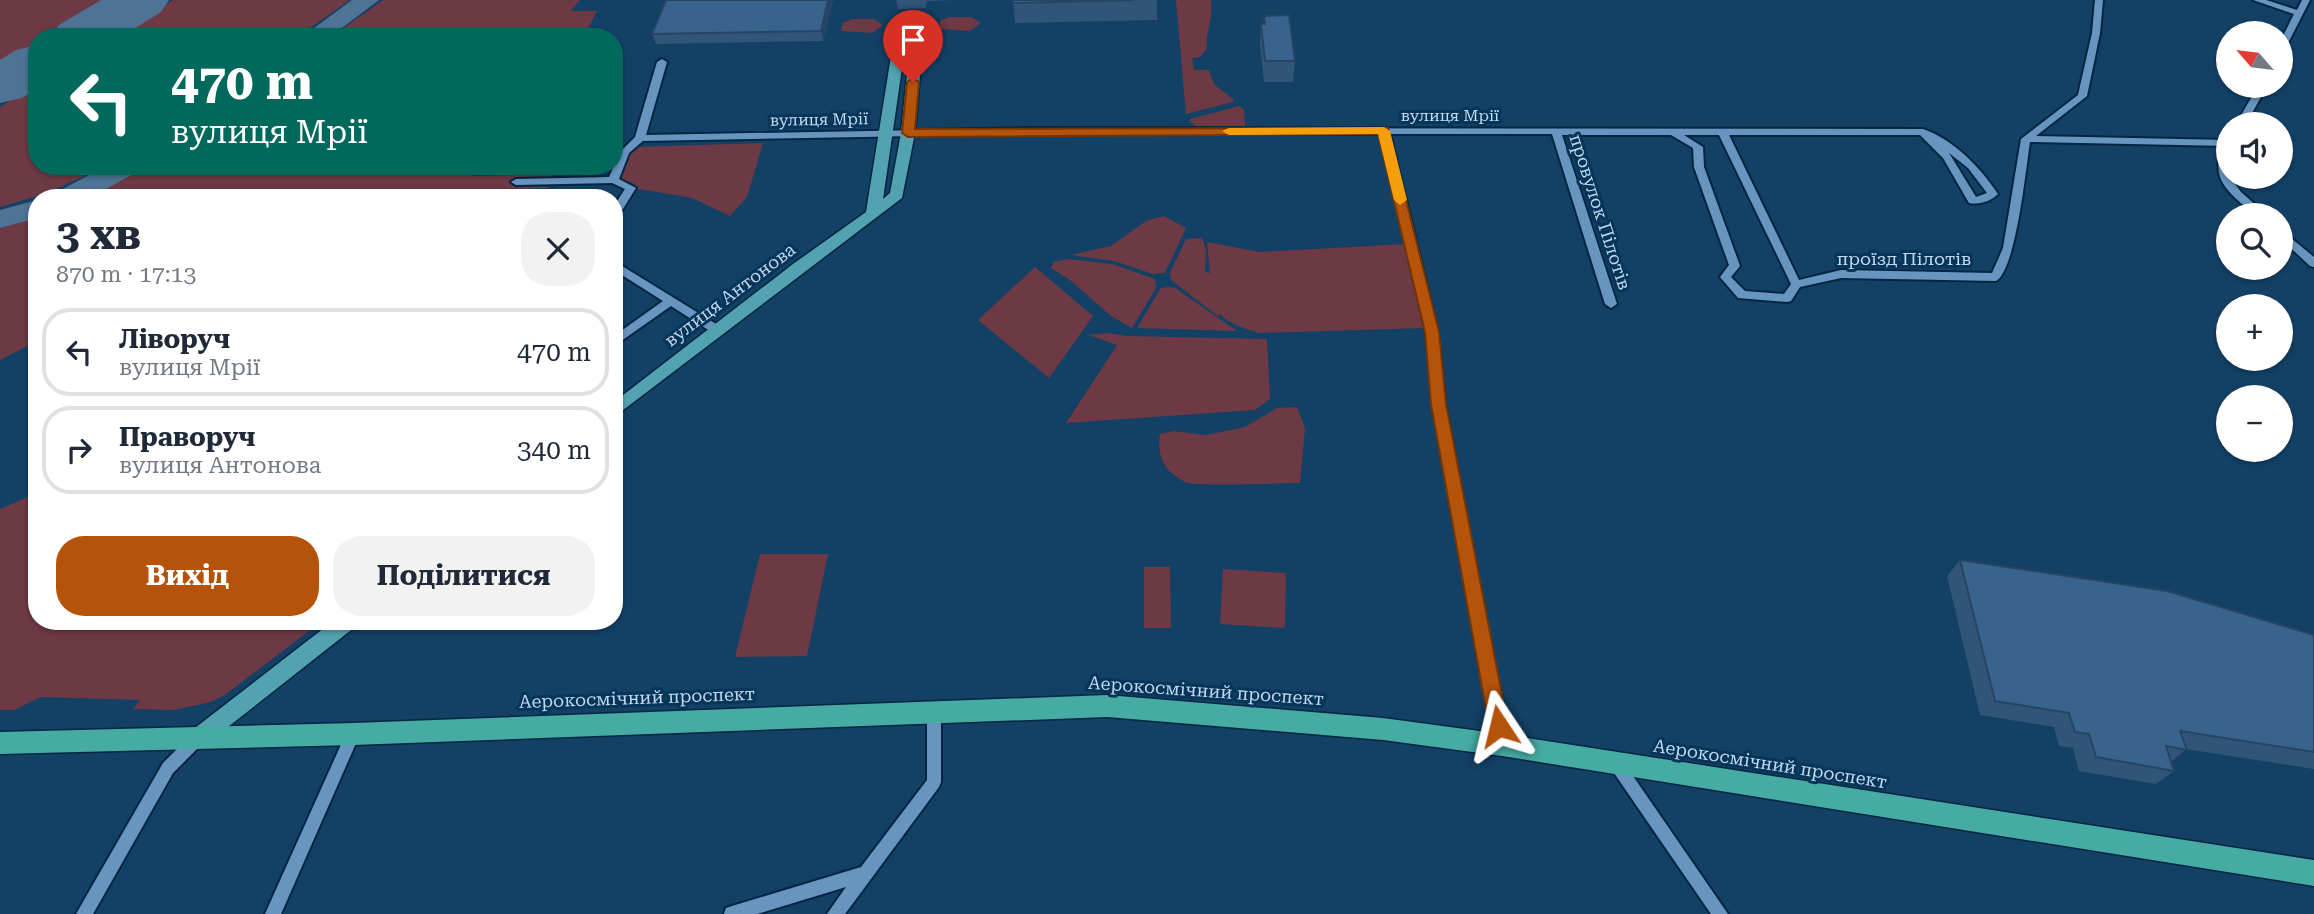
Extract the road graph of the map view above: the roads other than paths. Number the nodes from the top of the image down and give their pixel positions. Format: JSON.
{"nodes":[{"id":1,"x":2099,"y":0,"type":"edge"},
{"id":2,"x":2257,"y":0,"type":"edge"},
{"id":3,"x":2306,"y":0,"type":"edge"},
{"id":4,"x":2299,"y":13,"type":"junction"},
{"id":5,"x":2293,"y":25,"type":"edge"},
{"id":6,"x":662,"y":62,"type":"dead end"},
{"id":7,"x":1384,"y":131,"type":"junction"},
{"id":8,"x":1556,"y":131,"type":"junction"},
{"id":9,"x":1671,"y":131,"type":"junction"},
{"id":10,"x":1722,"y":131,"type":"junction"},
{"id":11,"x":1923,"y":132,"type":"junction"},
{"id":12,"x":887,"y":133,"type":"junction"},
{"id":13,"x":908,"y":133,"type":"junction"},
{"id":14,"x":640,"y":138,"type":"junction"},
{"id":15,"x":2026,"y":139,"type":"junction"},
{"id":16,"x":2216,"y":142,"type":"edge"},
{"id":17,"x":623,"y":157,"type":"edge"},
{"id":18,"x":615,"y":175,"type":"edge"},
{"id":19,"x":613,"y":180,"type":"junction"},
{"id":20,"x":516,"y":183,"type":"dead end"},
{"id":21,"x":2235,"y":189,"type":"edge"},
{"id":22,"x":623,"y":201,"type":"edge"},
{"id":23,"x":2250,"y":203,"type":"edge"},
{"id":24,"x":873,"y":214,"type":"junction"},
{"id":25,"x":2293,"y":244,"type":"edge"},
{"id":26,"x":2314,"y":264,"type":"edge"},
{"id":27,"x":623,"y":271,"type":"edge"},
{"id":28,"x":1796,"y":284,"type":"junction"},
{"id":29,"x":670,"y":301,"type":"junction"},
{"id":30,"x":1611,"y":304,"type":"dead end"},
{"id":31,"x":717,"y":330,"type":"junction"},
{"id":32,"x":623,"y":335,"type":"edge"},
{"id":33,"x":623,"y":404,"type":"edge"},
{"id":34,"x":336,"y":630,"type":"edge"},
{"id":35,"x":934,"y":711,"type":"junction"},
{"id":36,"x":353,"y":734,"type":"junction"},
{"id":37,"x":198,"y":738,"type":"junction"},
{"id":38,"x":0,"y":743,"type":"edge"},
{"id":39,"x":1502,"y":745,"type":"junction"},
{"id":40,"x":1617,"y":765,"type":"junction"},
{"id":41,"x":865,"y":873,"type":"junction"},
{"id":42,"x":2314,"y":873,"type":"edge"},
{"id":43,"x":84,"y":914,"type":"edge"},
{"id":44,"x":273,"y":914,"type":"edge"},
{"id":45,"x":732,"y":914,"type":"edge"},
{"id":46,"x":835,"y":914,"type":"edge"},
{"id":47,"x":1720,"y":914,"type":"edge"}],
"edges":[{"from":1,"to":15,"type":"street"},
{"from":2,"to":4,"type":"street"},
{"from":3,"to":4,"type":"street"},
{"from":4,"to":5,"type":"street"},
{"from":6,"to":14,"type":"street"},
{"from":7,"to":8,"type":"street","name":"вулиця Мрії"},
{"from":7,"to":13,"type":"street","name":"вулиця Мрії"},
{"from":7,"to":39,"type":"street"},
{"from":8,"to":9,"type":"street","name":"вулиця Мрії"},
{"from":8,"to":30,"type":"street","name":"провулок Пілотів"},
{"from":9,"to":10,"type":"street","name":"вулиця Мрії"},
{"from":9,"to":28,"type":"street"},
{"from":10,"to":11,"type":"street","name":"вулиця Мрії"},
{"from":10,"to":28,"type":"street"},
{"from":11,"to":11,"type":"street","name":"вулиця Мрії"},
{"from":12,"to":13,"type":"street","name":"вулиця Мрії"},
{"from":12,"to":13,"type":"main road","name":"вулиця Антонова"},
{"from":12,"to":14,"type":"street","name":"вулиця Мрії"},
{"from":12,"to":24,"type":"main road","name":"вулиця Антонова"},
{"from":13,"to":24,"type":"main road","name":"вулиця Антонова"},
{"from":14,"to":17,"type":"street"},
{"from":15,"to":16,"type":"street"},
{"from":15,"to":28,"type":"street","name":"проїзд Пілотів"},
{"from":18,"to":19,"type":"street"},
{"from":19,"to":20,"type":"street"},
{"from":19,"to":22,"type":"street"},
{"from":21,"to":23,"type":"street"},
{"from":24,"to":31,"type":"main road","name":"вулиця Антонова"},
{"from":25,"to":26,"type":"street"},
{"from":27,"to":29,"type":"street"},
{"from":29,"to":31,"type":"street"},
{"from":29,"to":32,"type":"street"},
{"from":31,"to":33,"type":"main road","name":"вулиця Антонова"},
{"from":34,"to":37,"type":"main road"},
{"from":35,"to":36,"type":"highway","name":"Аерокосмічний проспект"},
{"from":35,"to":39,"type":"highway","name":"Аерокосмічний проспект"},
{"from":35,"to":41,"type":"street"},
{"from":36,"to":37,"type":"highway","name":"Аерокосмічний проспект"},
{"from":36,"to":44,"type":"street"},
{"from":37,"to":38,"type":"highway","name":"Аерокосмічний проспект"},
{"from":37,"to":43,"type":"street"},
{"from":39,"to":40,"type":"highway","name":"Аерокосмічний проспект"},
{"from":40,"to":42,"type":"highway","name":"Аерокосмічний проспект"},
{"from":40,"to":47,"type":"street"},
{"from":41,"to":45,"type":"street"},
{"from":41,"to":46,"type":"street"}]}
